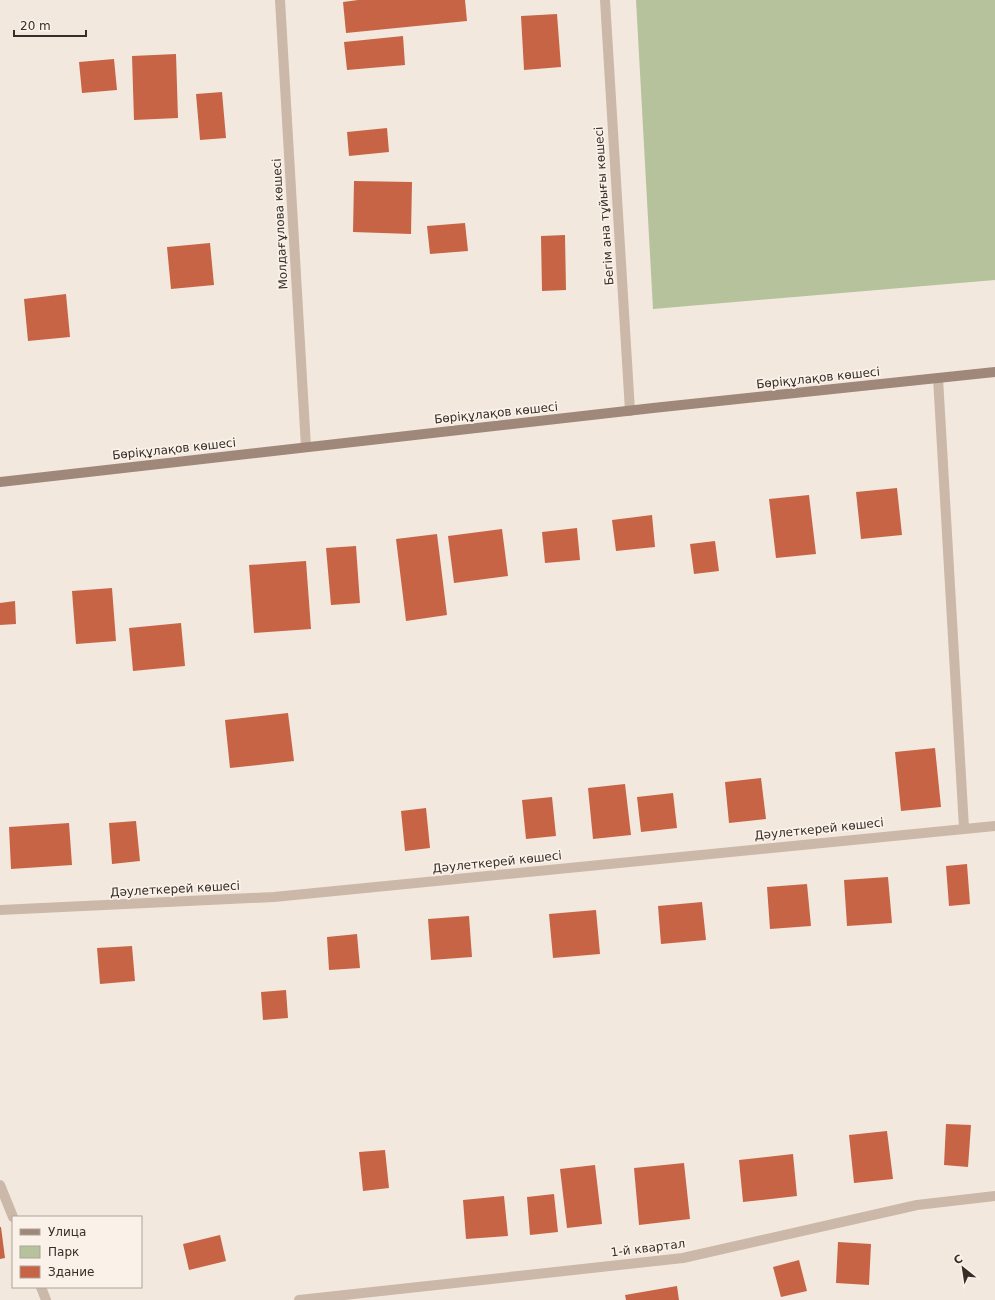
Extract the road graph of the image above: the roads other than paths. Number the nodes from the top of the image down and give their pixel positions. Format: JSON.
{"nodes":[{"id":1,"x":280,"y":0,"type":"edge"},
{"id":2,"x":605,"y":0,"type":"edge"},
{"id":3,"x":995,"y":372,"type":"edge"},
{"id":4,"x":938,"y":378,"type":"junction"},
{"id":5,"x":630,"y":411,"type":"junction"},
{"id":6,"x":306,"y":447,"type":"junction"},
{"id":7,"x":0,"y":482,"type":"edge"},
{"id":8,"x":995,"y":826,"type":"edge"},
{"id":9,"x":964,"y":828,"type":"junction"},
{"id":10,"x":0,"y":910,"type":"edge"},
{"id":11,"x":0,"y":1185,"type":"edge"},
{"id":12,"x":995,"y":1196,"type":"edge"},
{"id":13,"x":13,"y":1216,"type":"edge"},
{"id":14,"x":41,"y":1288,"type":"edge"},
{"id":15,"x":46,"y":1300,"type":"edge"},
{"id":16,"x":300,"y":1300,"type":"edge"}],
"edges":[{"from":1,"to":6,"type":"street","name":"Молдағұлова көшесі"},
{"from":2,"to":5,"type":"street","name":"Бегім ана тұйығы көшесі"},
{"from":3,"to":4,"type":"street","name":"Бөріқұлақов көшесі"},
{"from":4,"to":5,"type":"street","name":"Бөріқұлақов көшесі"},
{"from":4,"to":9,"type":"street"},
{"from":5,"to":6,"type":"street","name":"Бөріқұлақов көшесі"},
{"from":6,"to":7,"type":"street","name":"Бөріқұлақов көшесі"},
{"from":8,"to":9,"type":"street","name":"Дәулеткерей көшесі"},
{"from":9,"to":10,"type":"street","name":"Дәулеткерей көшесі"},
{"from":11,"to":13,"type":"street"},
{"from":12,"to":16,"type":"street","name":"1-й квартал"},
{"from":14,"to":15,"type":"street"}]}
